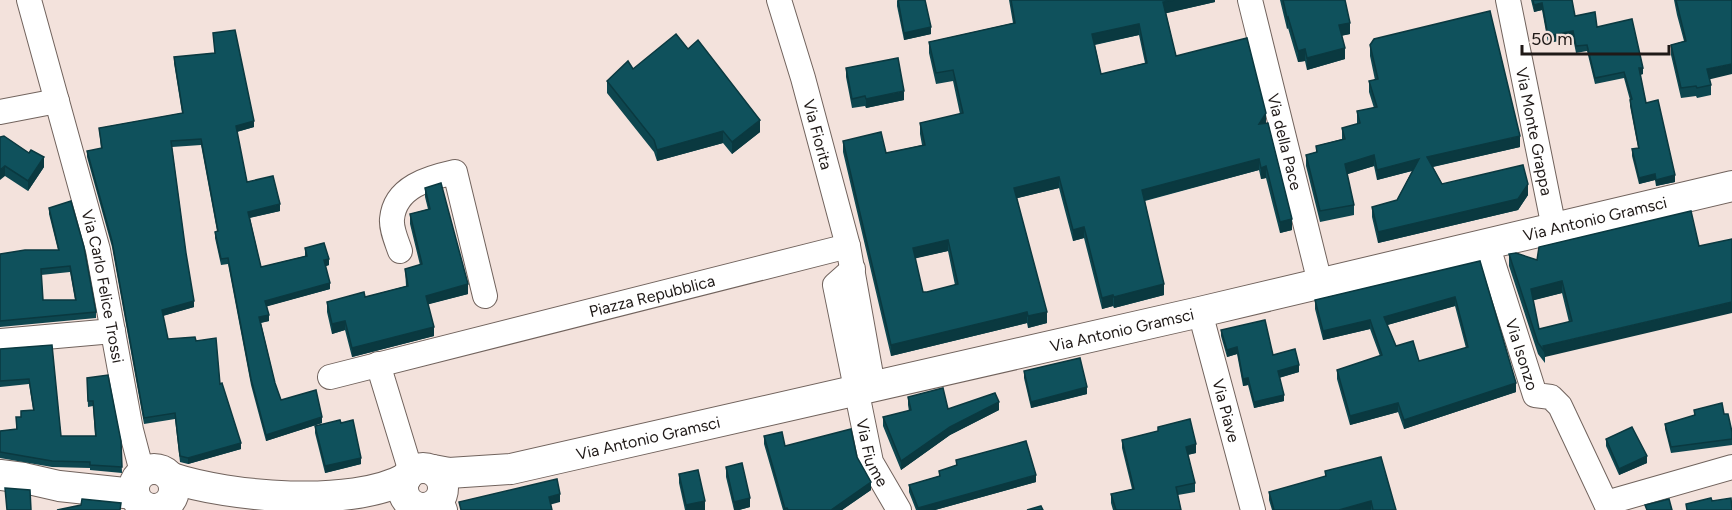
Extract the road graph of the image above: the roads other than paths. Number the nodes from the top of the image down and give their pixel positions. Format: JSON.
{"nodes":[{"id":1,"x":29,"y":0,"type":"edge"},
{"id":2,"x":778,"y":0,"type":"edge"},
{"id":3,"x":1250,"y":0,"type":"edge"},
{"id":4,"x":1508,"y":0,"type":"edge"},
{"id":5,"x":57,"y":101,"type":"junction"},
{"id":6,"x":0,"y":112,"type":"edge"},
{"id":7,"x":1732,"y":186,"type":"edge"},
{"id":8,"x":1554,"y":228,"type":"junction"},
{"id":9,"x":1486,"y":244,"type":"junction"},
{"id":10,"x":400,"y":251,"type":"dead end"},
{"id":11,"x":850,"y":258,"type":"junction"},
{"id":12,"x":1320,"y":283,"type":"junction"},
{"id":13,"x":485,"y":296,"type":"dead end"},
{"id":14,"x":1200,"y":312,"type":"junction"},
{"id":15,"x":114,"y":331,"type":"junction"},
{"id":16,"x":0,"y":341,"type":"edge"},
{"id":17,"x":378,"y":364,"type":"junction"},
{"id":18,"x":330,"y":377,"type":"dead end"},
{"id":19,"x":864,"y":388,"type":"junction"},
{"id":20,"x":1732,"y":466,"type":"edge"},
{"id":21,"x":12,"y":477,"type":"edge"},
{"id":22,"x":149,"y":492,"type":"edge"},
{"id":23,"x":425,"y":494,"type":"edge"},
{"id":24,"x":1607,"y":506,"type":"edge"},
{"id":25,"x":284,"y":510,"type":"edge"},
{"id":26,"x":338,"y":510,"type":"edge"},
{"id":27,"x":899,"y":510,"type":"edge"},
{"id":28,"x":1253,"y":510,"type":"edge"}],
"edges":[{"from":1,"to":5,"type":"street","name":"Via Carlo Felice Trossi"},
{"from":2,"to":11,"type":"street","name":"Via Fiorita"},
{"from":3,"to":12,"type":"street","name":"Via della Pace"},
{"from":4,"to":8,"type":"street","name":"Via Monte Grappa"},
{"from":5,"to":6,"type":"street"},
{"from":5,"to":15,"type":"street","name":"Via Carlo Felice Trossi"},
{"from":7,"to":8,"type":"main road","name":"Via Antonio Gramsci"},
{"from":8,"to":9,"type":"main road","name":"Via Antonio Gramsci"},
{"from":9,"to":12,"type":"main road","name":"Via Antonio Gramsci"},
{"from":9,"to":24,"type":"street","name":"Via Isonzo"},
{"from":10,"to":13,"type":"street"},
{"from":11,"to":17,"type":"street","name":"Piazza Repubblica"},
{"from":11,"to":19,"type":"street","name":"Via Fiorita"},
{"from":12,"to":14,"type":"main road","name":"Via Antonio Gramsci"},
{"from":14,"to":19,"type":"main road","name":"Via Antonio Gramsci"},
{"from":14,"to":28,"type":"street","name":"Via Piave"},
{"from":15,"to":16,"type":"street"},
{"from":15,"to":22,"type":"street","name":"Via Carlo Felice Trossi"},
{"from":17,"to":18,"type":"street","name":"Piazza Repubblica"},
{"from":17,"to":23,"type":"street"},
{"from":19,"to":23,"type":"main road","name":"Via Antonio Gramsci"},
{"from":19,"to":27,"type":"street","name":"Via Fiume"},
{"from":20,"to":24,"type":"street"},
{"from":21,"to":22,"type":"main road"},
{"from":22,"to":23,"type":"main road","name":"Via Antonio Gramsci"},
{"from":22,"to":25,"type":"main road"},
{"from":23,"to":26,"type":"main road","name":"Via Antonio Gramsci"}]}
